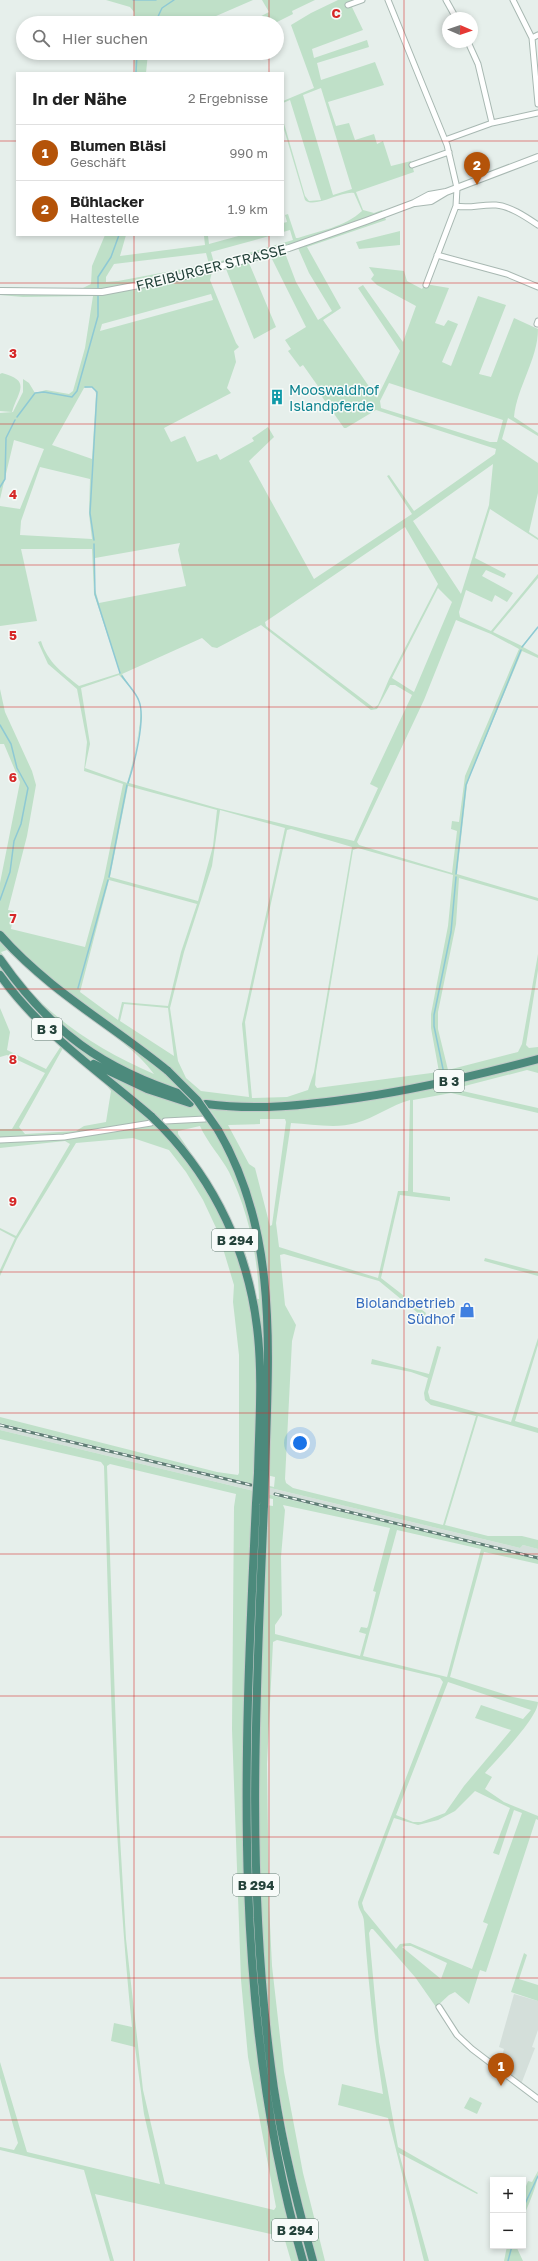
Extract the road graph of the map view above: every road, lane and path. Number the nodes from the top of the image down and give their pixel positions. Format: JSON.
{"nodes":[{"id":1,"x":362,"y":0,"type":"edge"},
{"id":2,"x":388,"y":0,"type":"edge"},
{"id":3,"x":446,"y":0,"type":"edge"},
{"id":4,"x":513,"y":0,"type":"edge"},
{"id":5,"x":348,"y":5,"type":"dead end"},
{"id":6,"x":453,"y":12,"type":"edge"},
{"id":7,"x":538,"y":35,"type":"edge"},
{"id":8,"x":532,"y":38,"type":"junction"},
{"id":9,"x":471,"y":48,"type":"edge"},
{"id":10,"x":538,"y":104,"type":"edge"},
{"id":11,"x":538,"y":113,"type":"edge"},
{"id":12,"x":492,"y":123,"type":"junction"},
{"id":13,"x":445,"y":140,"type":"junction"},
{"id":14,"x":449,"y":152,"type":"junction"},
{"id":15,"x":538,"y":158,"type":"edge"},
{"id":16,"x":412,"y":165,"type":"dead end"},
{"id":17,"x":457,"y":188,"type":"junction"},
{"id":18,"x":456,"y":206,"type":"junction"},
{"id":19,"x":538,"y":225,"type":"edge"},
{"id":20,"x":436,"y":255,"type":"junction"},
{"id":21,"x":426,"y":285,"type":"dead end"},
{"id":22,"x":538,"y":287,"type":"edge"},
{"id":23,"x":0,"y":292,"type":"edge"},
{"id":24,"x":0,"y":935,"type":"edge"},
{"id":25,"x":0,"y":959,"type":"edge"},
{"id":26,"x":0,"y":974,"type":"edge"},
{"id":27,"x":81,"y":1057,"type":"junction"},
{"id":28,"x":538,"y":1059,"type":"edge"},
{"id":29,"x":206,"y":1104,"type":"dead end"},
{"id":30,"x":205,"y":1119,"type":"dead end"},
{"id":31,"x":152,"y":1120,"type":"junction"},
{"id":32,"x":164,"y":1125,"type":"junction"},
{"id":33,"x":0,"y":1140,"type":"edge"},
{"id":34,"x":261,"y":1474,"type":"junction"},
{"id":35,"x":260,"y":1504,"type":"junction"},
{"id":36,"x":439,"y":2007,"type":"dead end"},
{"id":37,"x":538,"y":2099,"type":"edge"},
{"id":38,"x":303,"y":2261,"type":"edge"},
{"id":39,"x":313,"y":2261,"type":"edge"}],
"edges":[{"from":1,"to":5,"type":"street"},
{"from":2,"to":13,"type":"street"},
{"from":3,"to":6,"type":"street"},
{"from":4,"to":8,"type":"street"},
{"from":7,"to":8,"type":"street"},
{"from":8,"to":10,"type":"street"},
{"from":9,"to":12,"type":"street"},
{"from":11,"to":12,"type":"street"},
{"from":12,"to":13,"type":"street"},
{"from":13,"to":14,"type":"street"},
{"from":14,"to":16,"type":"street"},
{"from":14,"to":17,"type":"street"},
{"from":15,"to":17,"type":"street","name":"FREIBURGER STRASSE"},
{"from":17,"to":18,"type":"street"},
{"from":17,"to":23,"type":"street","name":"FREIBURGER STRASSE"},
{"from":18,"to":19,"type":"street"},
{"from":18,"to":20,"type":"street"},
{"from":20,"to":21,"type":"street"},
{"from":20,"to":22,"type":"street"},
{"from":24,"to":34,"type":"highway","number":"B 294","bridge":true},
{"from":25,"to":27,"type":"highway","number":"B 3"},
{"from":26,"to":27,"type":"highway","number":"B 3"},
{"from":27,"to":31,"type":"highway","number":"B 294"},
{"from":28,"to":29,"type":"highway","number":"B 3"},
{"from":30,"to":32,"type":"street"},
{"from":31,"to":32,"type":"highway","number":"B 294","bridge":true},
{"from":31,"to":33,"type":"street"},
{"from":32,"to":34,"type":"highway","number":"B 294"},
{"from":34,"to":35,"type":"highway","number":"B 294","bridge":true},
{"from":35,"to":38,"type":"highway","number":"B 294"},
{"from":35,"to":39,"type":"highway","number":"B 294"},
{"from":36,"to":37,"type":"street"}]}
